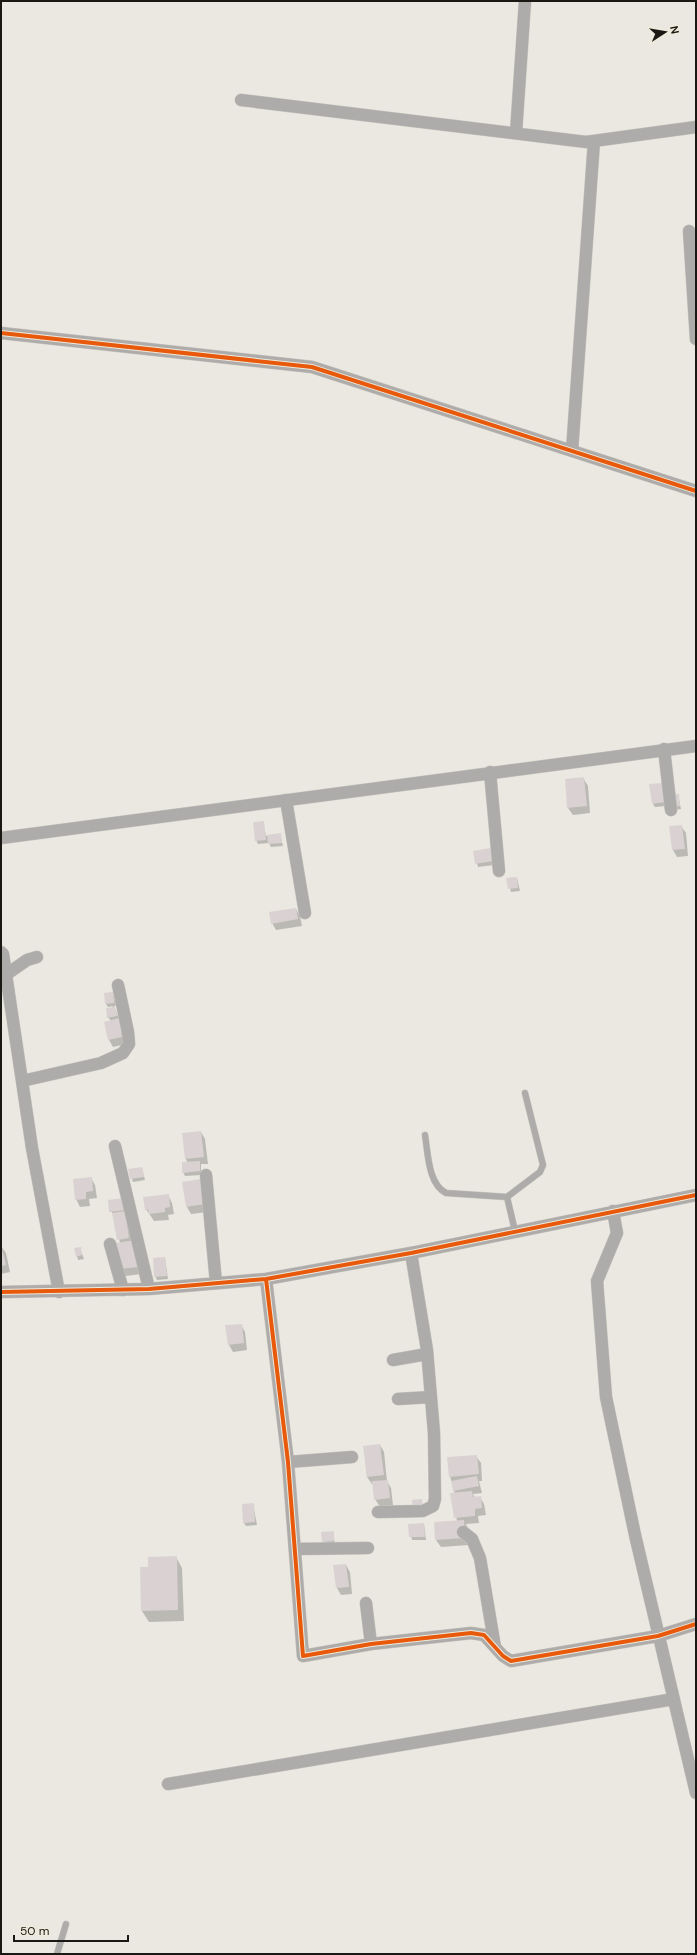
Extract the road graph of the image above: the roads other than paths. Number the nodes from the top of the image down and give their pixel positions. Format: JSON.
{"nodes":[{"id":1,"x":525,"y":1,"type":"edge"},
{"id":2,"x":241,"y":100,"type":"dead end"},
{"id":3,"x":696,"y":127,"type":"edge"},
{"id":4,"x":516,"y":133,"type":"junction"},
{"id":5,"x":594,"y":141,"type":"junction"},
{"id":6,"x":689,"y":232,"type":"dead end"},
{"id":7,"x":1,"y":333,"type":"edge"},
{"id":8,"x":696,"y":339,"type":"edge"},
{"id":9,"x":572,"y":451,"type":"junction"},
{"id":10,"x":696,"y":491,"type":"edge"},
{"id":11,"x":696,"y":746,"type":"edge"},
{"id":12,"x":664,"y":749,"type":"junction"},
{"id":13,"x":490,"y":772,"type":"junction"},
{"id":14,"x":286,"y":800,"type":"junction"},
{"id":15,"x":671,"y":810,"type":"dead end"},
{"id":16,"x":1,"y":838,"type":"edge"},
{"id":17,"x":499,"y":871,"type":"dead end"},
{"id":18,"x":305,"y":913,"type":"dead end"},
{"id":19,"x":1,"y":952,"type":"edge"},
{"id":20,"x":36,"y":957,"type":"dead end"},
{"id":21,"x":7,"y":974,"type":"junction"},
{"id":22,"x":118,"y":985,"type":"dead end"},
{"id":23,"x":22,"y":1081,"type":"junction"},
{"id":24,"x":525,"y":1093,"type":"dead end"},
{"id":25,"x":424,"y":1135,"type":"dead end"},
{"id":26,"x":115,"y":1146,"type":"dead end"},
{"id":27,"x":206,"y":1175,"type":"dead end"},
{"id":28,"x":696,"y":1194,"type":"edge"},
{"id":29,"x":507,"y":1197,"type":"junction"},
{"id":30,"x":613,"y":1211,"type":"junction"},
{"id":31,"x":515,"y":1232,"type":"junction"},
{"id":32,"x":110,"y":1244,"type":"dead end"},
{"id":33,"x":410,"y":1253,"type":"junction"},
{"id":34,"x":266,"y":1279,"type":"junction"},
{"id":35,"x":216,"y":1283,"type":"junction"},
{"id":36,"x":150,"y":1289,"type":"junction"},
{"id":37,"x":124,"y":1290,"type":"junction"},
{"id":38,"x":1,"y":1292,"type":"edge"},
{"id":39,"x":58,"y":1292,"type":"junction"},
{"id":40,"x":427,"y":1354,"type":"junction"},
{"id":41,"x":393,"y":1360,"type":"dead end"},
{"id":42,"x":431,"y":1397,"type":"junction"},
{"id":43,"x":398,"y":1399,"type":"dead end"},
{"id":44,"x":352,"y":1457,"type":"dead end"},
{"id":45,"x":288,"y":1462,"type":"junction"},
{"id":46,"x":378,"y":1512,"type":"dead end"},
{"id":47,"x":463,"y":1532,"type":"dead end"},
{"id":48,"x":368,"y":1548,"type":"dead end"},
{"id":49,"x":295,"y":1549,"type":"junction"},
{"id":50,"x":366,"y":1603,"type":"dead end"},
{"id":51,"x":696,"y":1624,"type":"edge"},
{"id":52,"x":658,"y":1636,"type":"junction"},
{"id":53,"x":371,"y":1644,"type":"junction"},
{"id":54,"x":495,"y":1647,"type":"junction"},
{"id":55,"x":674,"y":1699,"type":"junction"},
{"id":56,"x":168,"y":1784,"type":"dead end"},
{"id":57,"x":696,"y":1794,"type":"edge"},
{"id":58,"x":66,"y":1924,"type":"dead end"},
{"id":59,"x":57,"y":1954,"type":"edge"}],
"edges":[{"from":1,"to":4,"type":"street"},
{"from":2,"to":4,"type":"street"},
{"from":3,"to":5,"type":"street"},
{"from":4,"to":5,"type":"street"},
{"from":5,"to":9,"type":"street"},
{"from":6,"to":8,"type":"street"},
{"from":7,"to":9,"type":"street"},
{"from":9,"to":10,"type":"street"},
{"from":11,"to":12,"type":"street"},
{"from":12,"to":13,"type":"street"},
{"from":12,"to":15,"type":"street"},
{"from":13,"to":14,"type":"street"},
{"from":13,"to":17,"type":"street"},
{"from":14,"to":16,"type":"street"},
{"from":14,"to":18,"type":"street"},
{"from":19,"to":21,"type":"street"},
{"from":20,"to":21,"type":"street"},
{"from":21,"to":23,"type":"street"},
{"from":22,"to":23,"type":"street"},
{"from":23,"to":39,"type":"street"},
{"from":24,"to":29,"type":"lane"},
{"from":25,"to":29,"type":"lane"},
{"from":26,"to":36,"type":"street"},
{"from":27,"to":35,"type":"street"},
{"from":28,"to":30,"type":"street"},
{"from":29,"to":31,"type":"lane"},
{"from":30,"to":31,"type":"street"},
{"from":30,"to":52,"type":"street"},
{"from":31,"to":33,"type":"street"},
{"from":32,"to":37,"type":"street"},
{"from":33,"to":34,"type":"street"},
{"from":33,"to":40,"type":"street"},
{"from":34,"to":35,"type":"street"},
{"from":34,"to":45,"type":"street"},
{"from":35,"to":36,"type":"street"},
{"from":36,"to":37,"type":"street"},
{"from":37,"to":39,"type":"street"},
{"from":38,"to":39,"type":"street"},
{"from":40,"to":41,"type":"street"},
{"from":40,"to":42,"type":"street"},
{"from":42,"to":43,"type":"street"},
{"from":42,"to":46,"type":"street"},
{"from":44,"to":45,"type":"street"},
{"from":45,"to":49,"type":"street"},
{"from":47,"to":54,"type":"street"},
{"from":48,"to":49,"type":"street"},
{"from":49,"to":53,"type":"street"},
{"from":50,"to":53,"type":"street"},
{"from":51,"to":52,"type":"street"},
{"from":52,"to":54,"type":"street"},
{"from":52,"to":55,"type":"street"},
{"from":53,"to":54,"type":"street"},
{"from":55,"to":56,"type":"street"},
{"from":55,"to":57,"type":"street"},
{"from":58,"to":59,"type":"lane"}]}
